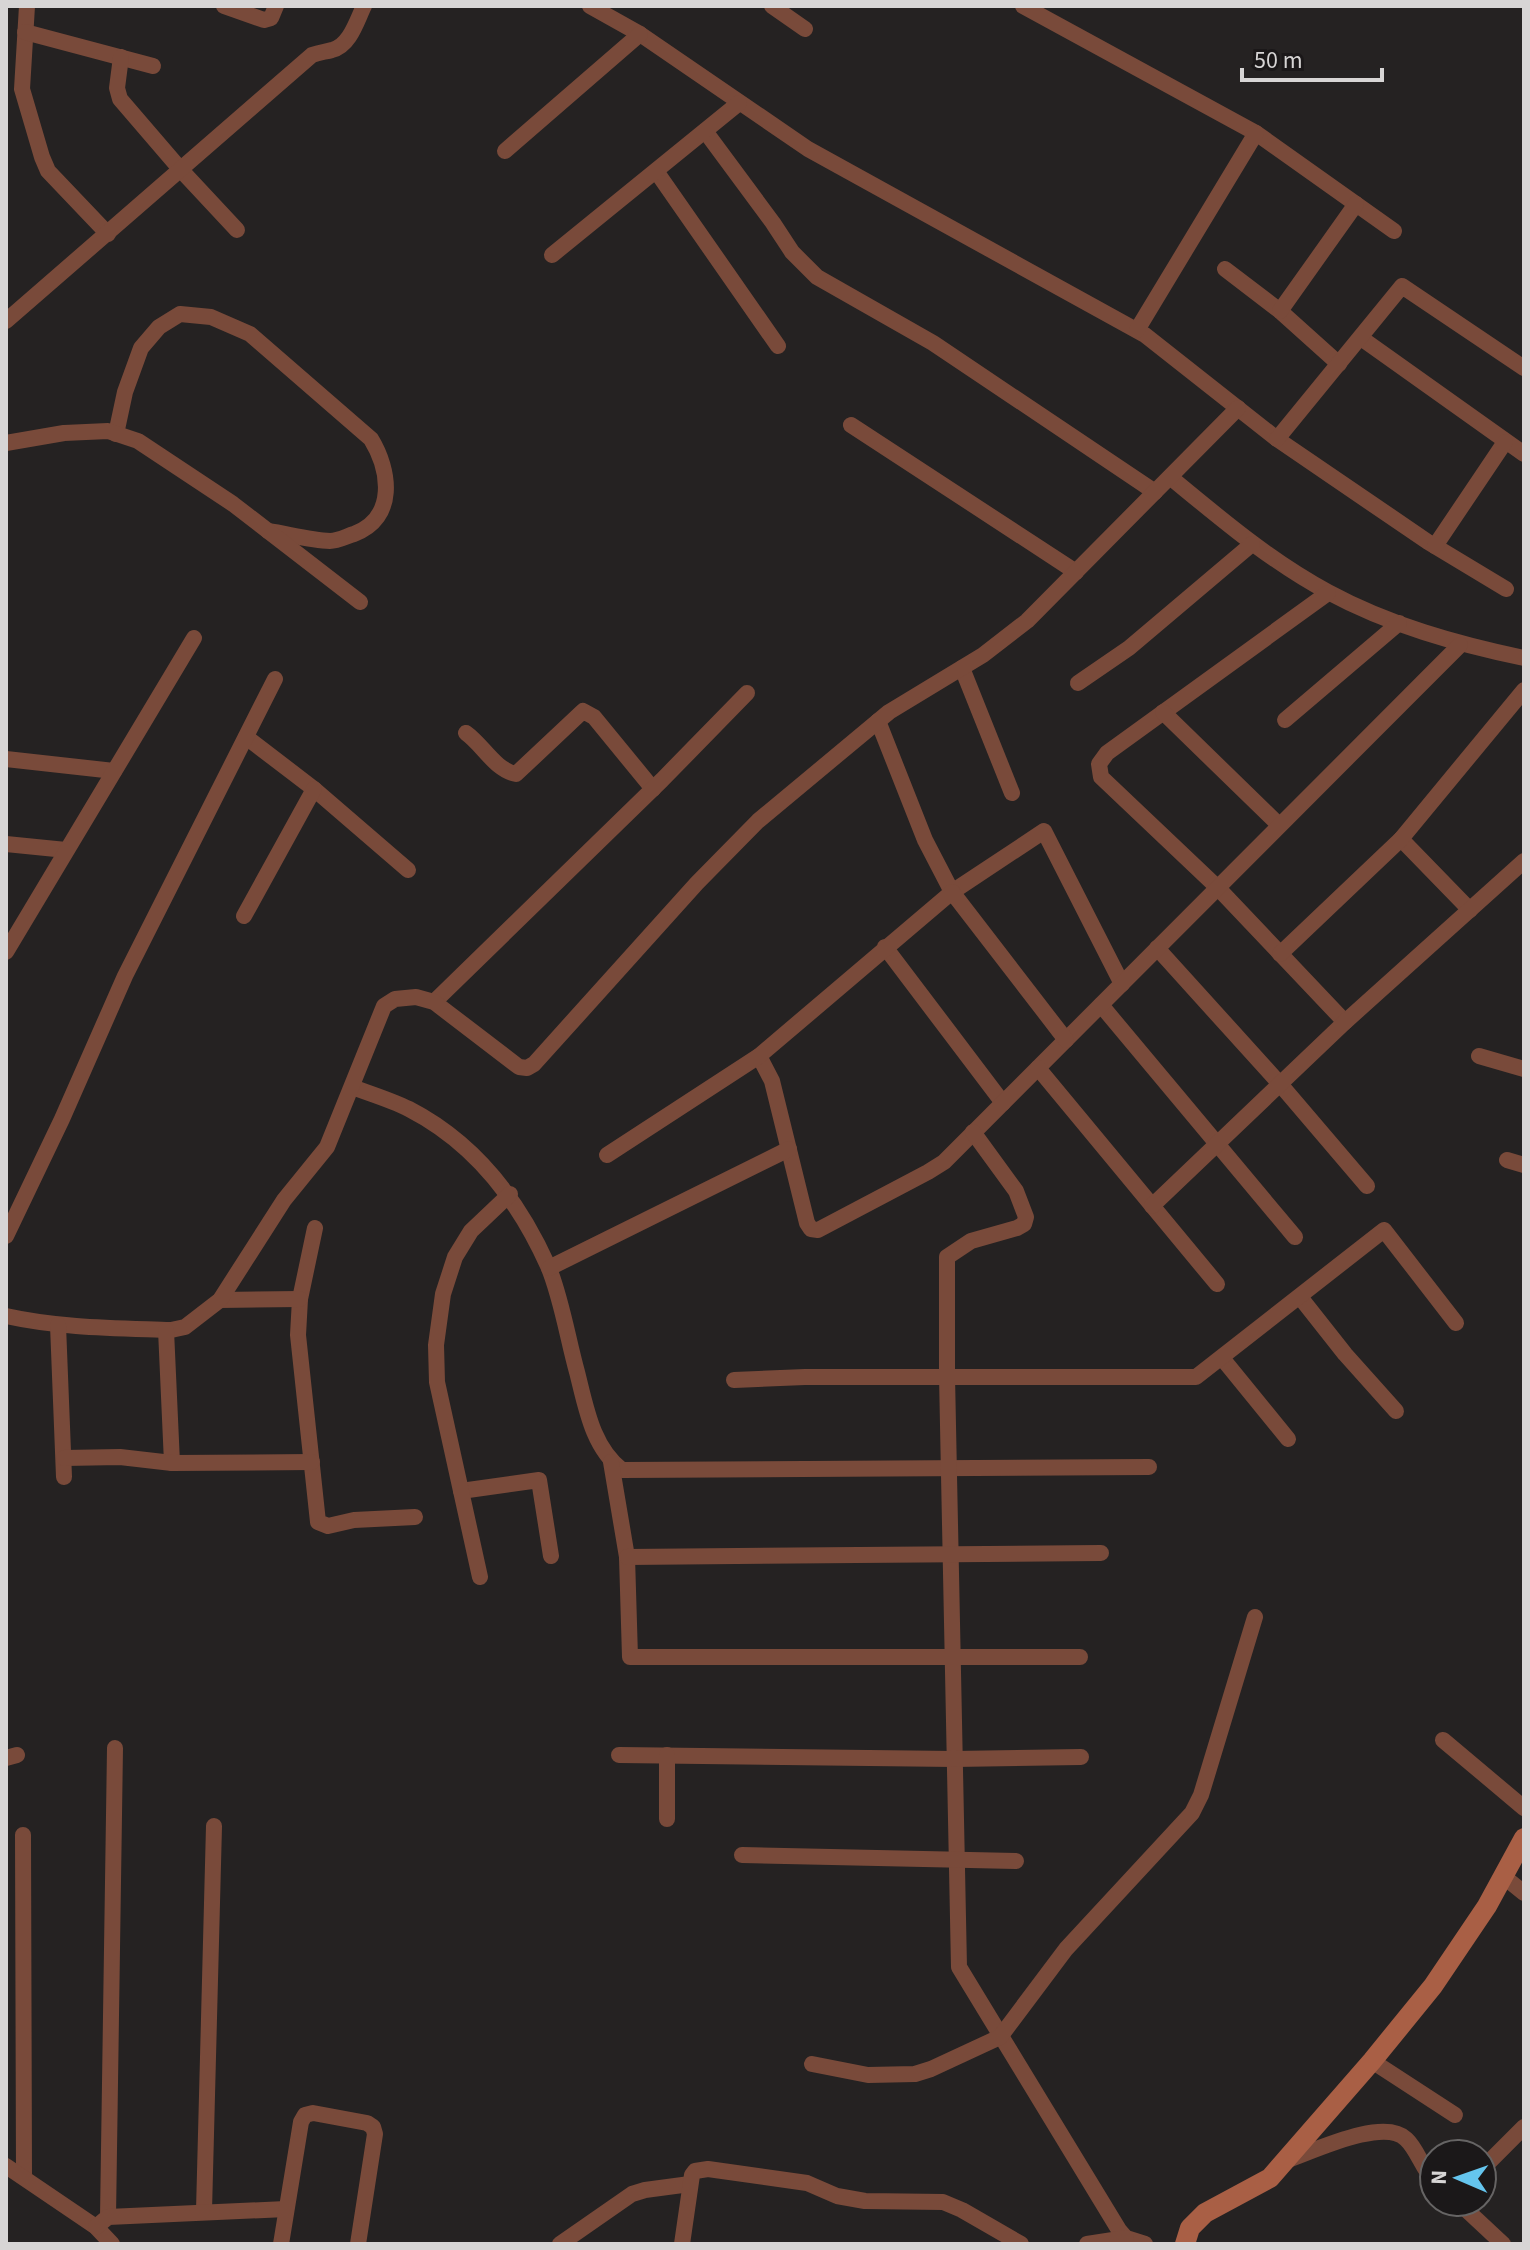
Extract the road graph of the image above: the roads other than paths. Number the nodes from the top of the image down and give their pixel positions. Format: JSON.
{"nodes":[{"id":1,"x":27,"y":6,"type":"edge"},
{"id":2,"x":224,"y":6,"type":"edge"},
{"id":3,"x":276,"y":6,"type":"edge"},
{"id":4,"x":364,"y":6,"type":"edge"},
{"id":5,"x":590,"y":6,"type":"edge"},
{"id":6,"x":772,"y":6,"type":"edge"},
{"id":7,"x":1023,"y":6,"type":"edge"},
{"id":8,"x":805,"y":29,"type":"dead end"},
{"id":9,"x":25,"y":32,"type":"junction"},
{"id":10,"x":640,"y":34,"type":"junction"},
{"id":11,"x":121,"y":57,"type":"junction"},
{"id":12,"x":153,"y":66,"type":"dead end"},
{"id":13,"x":739,"y":103,"type":"junction"},
{"id":14,"x":705,"y":131,"type":"junction"},
{"id":15,"x":1256,"y":133,"type":"junction"},
{"id":16,"x":505,"y":151,"type":"dead end"},
{"id":17,"x":181,"y":170,"type":"junction"},
{"id":18,"x":656,"y":171,"type":"junction"},
{"id":19,"x":1356,"y":204,"type":"junction"},
{"id":20,"x":237,"y":230,"type":"dead end"},
{"id":21,"x":1394,"y":231,"type":"dead end"},
{"id":22,"x":108,"y":234,"type":"junction"},
{"id":23,"x":552,"y":255,"type":"dead end"},
{"id":24,"x":1225,"y":269,"type":"dead end"},
{"id":25,"x":1280,"y":311,"type":"junction"},
{"id":26,"x":6,"y":321,"type":"edge"},
{"id":27,"x":1137,"y":330,"type":"junction"},
{"id":28,"x":1361,"y":338,"type":"junction"},
{"id":29,"x":778,"y":346,"type":"dead end"},
{"id":30,"x":1339,"y":364,"type":"junction"},
{"id":31,"x":1524,"y":368,"type":"edge"},
{"id":32,"x":1238,"y":408,"type":"junction"},
{"id":33,"x":851,"y":425,"type":"dead end"},
{"id":34,"x":116,"y":434,"type":"junction"},
{"id":35,"x":1277,"y":439,"type":"junction"},
{"id":36,"x":1505,"y":442,"type":"junction"},
{"id":37,"x":6,"y":443,"type":"edge"},
{"id":38,"x":1524,"y":454,"type":"edge"},
{"id":39,"x":1170,"y":477,"type":"junction"},
{"id":40,"x":1155,"y":492,"type":"junction"},
{"id":41,"x":268,"y":531,"type":"junction"},
{"id":42,"x":1252,"y":544,"type":"junction"},
{"id":43,"x":1435,"y":546,"type":"junction"},
{"id":44,"x":1076,"y":572,"type":"junction"},
{"id":45,"x":1506,"y":589,"type":"dead end"},
{"id":46,"x":1328,"y":593,"type":"junction"},
{"id":47,"x":360,"y":602,"type":"dead end"},
{"id":48,"x":1399,"y":623,"type":"junction"},
{"id":49,"x":194,"y":638,"type":"dead end"},
{"id":50,"x":1460,"y":645,"type":"junction"},
{"id":51,"x":1524,"y":658,"type":"edge"},
{"id":52,"x":962,"y":668,"type":"junction"},
{"id":53,"x":275,"y":679,"type":"dead end"},
{"id":54,"x":1078,"y":683,"type":"dead end"},
{"id":55,"x":1524,"y":690,"type":"edge"},
{"id":56,"x":747,"y":693,"type":"dead end"},
{"id":57,"x":1163,"y":712,"type":"junction"},
{"id":58,"x":1285,"y":720,"type":"dead end"},
{"id":59,"x":878,"y":721,"type":"junction"},
{"id":60,"x":466,"y":733,"type":"dead end"},
{"id":61,"x":246,"y":737,"type":"junction"},
{"id":62,"x":6,"y":759,"type":"edge"},
{"id":63,"x":114,"y":771,"type":"junction"},
{"id":64,"x":314,"y":789,"type":"junction"},
{"id":65,"x":653,"y":789,"type":"junction"},
{"id":66,"x":1012,"y":793,"type":"dead end"},
{"id":67,"x":1279,"y":825,"type":"junction"},
{"id":68,"x":1401,"y":839,"type":"junction"},
{"id":69,"x":6,"y":844,"type":"edge"},
{"id":70,"x":66,"y":850,"type":"junction"},
{"id":71,"x":1524,"y":861,"type":"edge"},
{"id":72,"x":408,"y":870,"type":"dead end"},
{"id":73,"x":1218,"y":888,"type":"junction"},
{"id":74,"x":952,"y":892,"type":"junction"},
{"id":75,"x":1470,"y":910,"type":"junction"},
{"id":76,"x":244,"y":916,"type":"dead end"},
{"id":77,"x":885,"y":947,"type":"junction"},
{"id":78,"x":1157,"y":948,"type":"junction"},
{"id":79,"x":6,"y":952,"type":"edge"},
{"id":80,"x":1280,"y":954,"type":"junction"},
{"id":81,"x":1122,"y":984,"type":"junction"},
{"id":82,"x":434,"y":1002,"type":"junction"},
{"id":83,"x":1101,"y":1005,"type":"junction"},
{"id":84,"x":1345,"y":1022,"type":"junction"},
{"id":85,"x":1066,"y":1040,"type":"junction"},
{"id":86,"x":759,"y":1056,"type":"junction"},
{"id":87,"x":1479,"y":1056,"type":"dead end"},
{"id":88,"x":1038,"y":1068,"type":"junction"},
{"id":89,"x":1524,"y":1069,"type":"edge"},
{"id":90,"x":1280,"y":1084,"type":"junction"},
{"id":91,"x":352,"y":1087,"type":"junction"},
{"id":92,"x":1003,"y":1103,"type":"junction"},
{"id":93,"x":973,"y":1132,"type":"junction"},
{"id":94,"x":1217,"y":1144,"type":"junction"},
{"id":95,"x":789,"y":1149,"type":"junction"},
{"id":96,"x":607,"y":1155,"type":"dead end"},
{"id":97,"x":1507,"y":1160,"type":"dead end"},
{"id":98,"x":1524,"y":1165,"type":"edge"},
{"id":99,"x":1367,"y":1186,"type":"dead end"},
{"id":100,"x":510,"y":1194,"type":"junction"},
{"id":101,"x":1152,"y":1206,"type":"junction"},
{"id":102,"x":315,"y":1228,"type":"dead end"},
{"id":103,"x":6,"y":1236,"type":"edge"},
{"id":104,"x":1295,"y":1237,"type":"dead end"},
{"id":105,"x":549,"y":1268,"type":"junction"},
{"id":106,"x":1217,"y":1284,"type":"dead end"},
{"id":107,"x":1300,"y":1297,"type":"junction"},
{"id":108,"x":300,"y":1299,"type":"junction"},
{"id":109,"x":220,"y":1300,"type":"junction"},
{"id":110,"x":6,"y":1316,"type":"edge"},
{"id":111,"x":1456,"y":1323,"type":"dead end"},
{"id":112,"x":58,"y":1325,"type":"junction"},
{"id":113,"x":166,"y":1330,"type":"junction"},
{"id":114,"x":1222,"y":1358,"type":"junction"},
{"id":115,"x":947,"y":1376,"type":"junction"},
{"id":116,"x":734,"y":1380,"type":"dead end"},
{"id":117,"x":1396,"y":1411,"type":"dead end"},
{"id":118,"x":1288,"y":1439,"type":"dead end"},
{"id":119,"x":64,"y":1458,"type":"junction"},
{"id":120,"x":312,"y":1462,"type":"junction"},
{"id":121,"x":611,"y":1462,"type":"junction"},
{"id":122,"x":172,"y":1463,"type":"junction"},
{"id":123,"x":1149,"y":1467,"type":"dead end"},
{"id":124,"x":948,"y":1469,"type":"junction"},
{"id":125,"x":64,"y":1477,"type":"dead end"},
{"id":126,"x":461,"y":1491,"type":"junction"},
{"id":127,"x":415,"y":1517,"type":"dead end"},
{"id":128,"x":1101,"y":1553,"type":"dead end"},
{"id":129,"x":950,"y":1554,"type":"junction"},
{"id":130,"x":551,"y":1556,"type":"dead end"},
{"id":131,"x":627,"y":1557,"type":"junction"},
{"id":132,"x":480,"y":1577,"type":"dead end"},
{"id":133,"x":1255,"y":1617,"type":"dead end"},
{"id":134,"x":952,"y":1657,"type":"junction"},
{"id":135,"x":1080,"y":1657,"type":"dead end"},
{"id":136,"x":1443,"y":1740,"type":"dead end"},
{"id":137,"x":115,"y":1748,"type":"dead end"},
{"id":138,"x":619,"y":1755,"type":"dead end"},
{"id":139,"x":667,"y":1755,"type":"junction"},
{"id":140,"x":1081,"y":1757,"type":"dead end"},
{"id":141,"x":954,"y":1759,"type":"junction"},
{"id":142,"x":1524,"y":1808,"type":"edge"},
{"id":143,"x":667,"y":1819,"type":"dead end"},
{"id":144,"x":214,"y":1826,"type":"dead end"},
{"id":145,"x":23,"y":1835,"type":"dead end"},
{"id":146,"x":1524,"y":1838,"type":"edge"},
{"id":147,"x":742,"y":1855,"type":"dead end"},
{"id":148,"x":956,"y":1859,"type":"junction"},
{"id":149,"x":1016,"y":1861,"type":"dead end"},
{"id":150,"x":1503,"y":1876,"type":"junction"},
{"id":151,"x":1524,"y":1893,"type":"edge"},
{"id":152,"x":1000,"y":2037,"type":"junction"},
{"id":153,"x":1372,"y":2061,"type":"junction"},
{"id":154,"x":812,"y":2064,"type":"dead end"},
{"id":155,"x":1455,"y":2115,"type":"dead end"},
{"id":156,"x":1524,"y":2127,"type":"edge"},
{"id":157,"x":1498,"y":2153,"type":"edge"},
{"id":158,"x":1418,"y":2156,"type":"edge"},
{"id":159,"x":1288,"y":2160,"type":"junction"},
{"id":160,"x":6,"y":2166,"type":"edge"},
{"id":161,"x":24,"y":2176,"type":"junction"},
{"id":162,"x":690,"y":2184,"type":"junction"},
{"id":163,"x":286,"y":2209,"type":"junction"},
{"id":164,"x":204,"y":2211,"type":"junction"},
{"id":165,"x":1475,"y":2218,"type":"edge"},
{"id":166,"x":102,"y":2222,"type":"junction"},
{"id":167,"x":1126,"y":2238,"type":"junction"},
{"id":168,"x":112,"y":2244,"type":"edge"},
{"id":169,"x":281,"y":2244,"type":"edge"},
{"id":170,"x":358,"y":2244,"type":"edge"},
{"id":171,"x":560,"y":2244,"type":"edge"},
{"id":172,"x":682,"y":2244,"type":"edge"},
{"id":173,"x":1021,"y":2244,"type":"edge"},
{"id":174,"x":1087,"y":2244,"type":"edge"},
{"id":175,"x":1145,"y":2244,"type":"edge"},
{"id":176,"x":1185,"y":2244,"type":"edge"},
{"id":177,"x":1503,"y":2244,"type":"edge"}],
"edges":[{"from":1,"to":9,"type":"street"},
{"from":2,"to":3,"type":"street"},
{"from":4,"to":17,"type":"street"},
{"from":5,"to":10,"type":"street"},
{"from":6,"to":8,"type":"street"},
{"from":7,"to":15,"type":"street"},
{"from":9,"to":11,"type":"street"},
{"from":9,"to":22,"type":"street"},
{"from":10,"to":13,"type":"street"},
{"from":10,"to":16,"type":"street"},
{"from":11,"to":12,"type":"street"},
{"from":11,"to":17,"type":"street"},
{"from":13,"to":14,"type":"street"},
{"from":13,"to":27,"type":"street"},
{"from":14,"to":18,"type":"street"},
{"from":14,"to":40,"type":"street"},
{"from":15,"to":19,"type":"street"},
{"from":15,"to":27,"type":"street"},
{"from":17,"to":20,"type":"street"},
{"from":17,"to":22,"type":"street"},
{"from":18,"to":23,"type":"street"},
{"from":18,"to":29,"type":"street"},
{"from":19,"to":21,"type":"street"},
{"from":19,"to":25,"type":"street"},
{"from":22,"to":26,"type":"street"},
{"from":24,"to":25,"type":"street"},
{"from":25,"to":30,"type":"street"},
{"from":27,"to":32,"type":"street"},
{"from":28,"to":30,"type":"street"},
{"from":28,"to":31,"type":"street"},
{"from":28,"to":36,"type":"street"},
{"from":30,"to":35,"type":"street"},
{"from":32,"to":35,"type":"street"},
{"from":32,"to":39,"type":"street"},
{"from":33,"to":44,"type":"street"},
{"from":34,"to":37,"type":"street"},
{"from":34,"to":41,"type":"street"},
{"from":34,"to":41,"type":"street"},
{"from":35,"to":43,"type":"street"},
{"from":36,"to":38,"type":"street"},
{"from":36,"to":43,"type":"street"},
{"from":39,"to":40,"type":"street"},
{"from":39,"to":42,"type":"street"},
{"from":40,"to":44,"type":"street"},
{"from":41,"to":47,"type":"street"},
{"from":42,"to":46,"type":"street"},
{"from":42,"to":54,"type":"street"},
{"from":43,"to":45,"type":"street"},
{"from":44,"to":52,"type":"street"},
{"from":46,"to":48,"type":"street"},
{"from":46,"to":57,"type":"street"},
{"from":48,"to":50,"type":"street"},
{"from":48,"to":58,"type":"street"},
{"from":49,"to":63,"type":"street"},
{"from":50,"to":51,"type":"street"},
{"from":50,"to":67,"type":"street"},
{"from":52,"to":59,"type":"street"},
{"from":52,"to":66,"type":"street"},
{"from":53,"to":61,"type":"street"},
{"from":55,"to":68,"type":"street"},
{"from":56,"to":65,"type":"street"},
{"from":57,"to":67,"type":"street"},
{"from":57,"to":73,"type":"street"},
{"from":59,"to":74,"type":"street"},
{"from":59,"to":82,"type":"street"},
{"from":60,"to":65,"type":"street"},
{"from":61,"to":64,"type":"street"},
{"from":61,"to":103,"type":"street"},
{"from":62,"to":63,"type":"street"},
{"from":63,"to":70,"type":"street"},
{"from":64,"to":72,"type":"street"},
{"from":64,"to":76,"type":"street"},
{"from":65,"to":82,"type":"street"},
{"from":67,"to":73,"type":"street"},
{"from":68,"to":75,"type":"street"},
{"from":68,"to":80,"type":"street"},
{"from":69,"to":70,"type":"street"},
{"from":70,"to":79,"type":"street"},
{"from":71,"to":75,"type":"street"},
{"from":73,"to":78,"type":"street"},
{"from":73,"to":80,"type":"street"},
{"from":74,"to":77,"type":"street"},
{"from":74,"to":81,"type":"street"},
{"from":74,"to":85,"type":"street"},
{"from":75,"to":84,"type":"street"},
{"from":77,"to":86,"type":"street"},
{"from":77,"to":92,"type":"street"},
{"from":78,"to":81,"type":"street"},
{"from":78,"to":90,"type":"street"},
{"from":80,"to":84,"type":"street"},
{"from":81,"to":83,"type":"street"},
{"from":82,"to":91,"type":"street"},
{"from":83,"to":85,"type":"street"},
{"from":83,"to":94,"type":"street"},
{"from":84,"to":90,"type":"street"},
{"from":85,"to":88,"type":"street"},
{"from":86,"to":95,"type":"street"},
{"from":86,"to":96,"type":"street"},
{"from":87,"to":89,"type":"street"},
{"from":88,"to":92,"type":"street"},
{"from":88,"to":101,"type":"street"},
{"from":90,"to":94,"type":"street"},
{"from":90,"to":99,"type":"street"},
{"from":91,"to":100,"type":"street"},
{"from":91,"to":109,"type":"street"},
{"from":92,"to":93,"type":"street"},
{"from":93,"to":95,"type":"street"},
{"from":93,"to":115,"type":"street"},
{"from":94,"to":101,"type":"street"},
{"from":94,"to":104,"type":"street"},
{"from":95,"to":105,"type":"street"},
{"from":97,"to":98,"type":"street"},
{"from":100,"to":105,"type":"street"},
{"from":100,"to":126,"type":"street"},
{"from":101,"to":106,"type":"street"},
{"from":102,"to":108,"type":"street"},
{"from":105,"to":121,"type":"street"},
{"from":107,"to":111,"type":"street"},
{"from":107,"to":114,"type":"street"},
{"from":107,"to":117,"type":"street"},
{"from":108,"to":109,"type":"street"},
{"from":108,"to":120,"type":"street"},
{"from":109,"to":113,"type":"street"},
{"from":110,"to":112,"type":"street"},
{"from":112,"to":113,"type":"street"},
{"from":112,"to":119,"type":"street"},
{"from":113,"to":122,"type":"street"},
{"from":114,"to":115,"type":"street"},
{"from":114,"to":118,"type":"street"},
{"from":115,"to":116,"type":"street"},
{"from":115,"to":124,"type":"street"},
{"from":119,"to":122,"type":"street"},
{"from":119,"to":125,"type":"street"},
{"from":120,"to":122,"type":"street"},
{"from":120,"to":127,"type":"street"},
{"from":121,"to":124,"type":"street"},
{"from":121,"to":131,"type":"street"},
{"from":123,"to":124,"type":"street"},
{"from":124,"to":129,"type":"street"},
{"from":126,"to":130,"type":"street"},
{"from":126,"to":132,"type":"street"},
{"from":128,"to":129,"type":"street"},
{"from":129,"to":131,"type":"street"},
{"from":129,"to":134,"type":"street"},
{"from":131,"to":134,"type":"street"},
{"from":133,"to":152,"type":"street"},
{"from":134,"to":135,"type":"street"},
{"from":134,"to":141,"type":"street"},
{"from":136,"to":142,"type":"street"},
{"from":137,"to":166,"type":"street"},
{"from":138,"to":139,"type":"street"},
{"from":139,"to":141,"type":"street"},
{"from":139,"to":143,"type":"street"},
{"from":140,"to":141,"type":"street"},
{"from":141,"to":148,"type":"street"},
{"from":144,"to":164,"type":"street"},
{"from":145,"to":161,"type":"street"},
{"from":146,"to":150,"type":"street"},
{"from":147,"to":148,"type":"street"},
{"from":148,"to":149,"type":"street"},
{"from":148,"to":152,"type":"street"},
{"from":150,"to":151,"type":"street"},
{"from":150,"to":153,"type":"street"},
{"from":152,"to":154,"type":"street"},
{"from":152,"to":167,"type":"street"},
{"from":153,"to":155,"type":"street"},
{"from":153,"to":159,"type":"street"},
{"from":156,"to":157,"type":"street"},
{"from":158,"to":159,"type":"street"},
{"from":159,"to":176,"type":"street"},
{"from":160,"to":161,"type":"street"},
{"from":161,"to":166,"type":"street"},
{"from":162,"to":171,"type":"street"},
{"from":162,"to":172,"type":"street"},
{"from":162,"to":173,"type":"street"},
{"from":163,"to":164,"type":"street"},
{"from":163,"to":169,"type":"street"},
{"from":163,"to":170,"type":"street"},
{"from":164,"to":166,"type":"street"},
{"from":165,"to":177,"type":"street"},
{"from":166,"to":168,"type":"street"},
{"from":167,"to":174,"type":"street"},
{"from":167,"to":175,"type":"street"}]}
